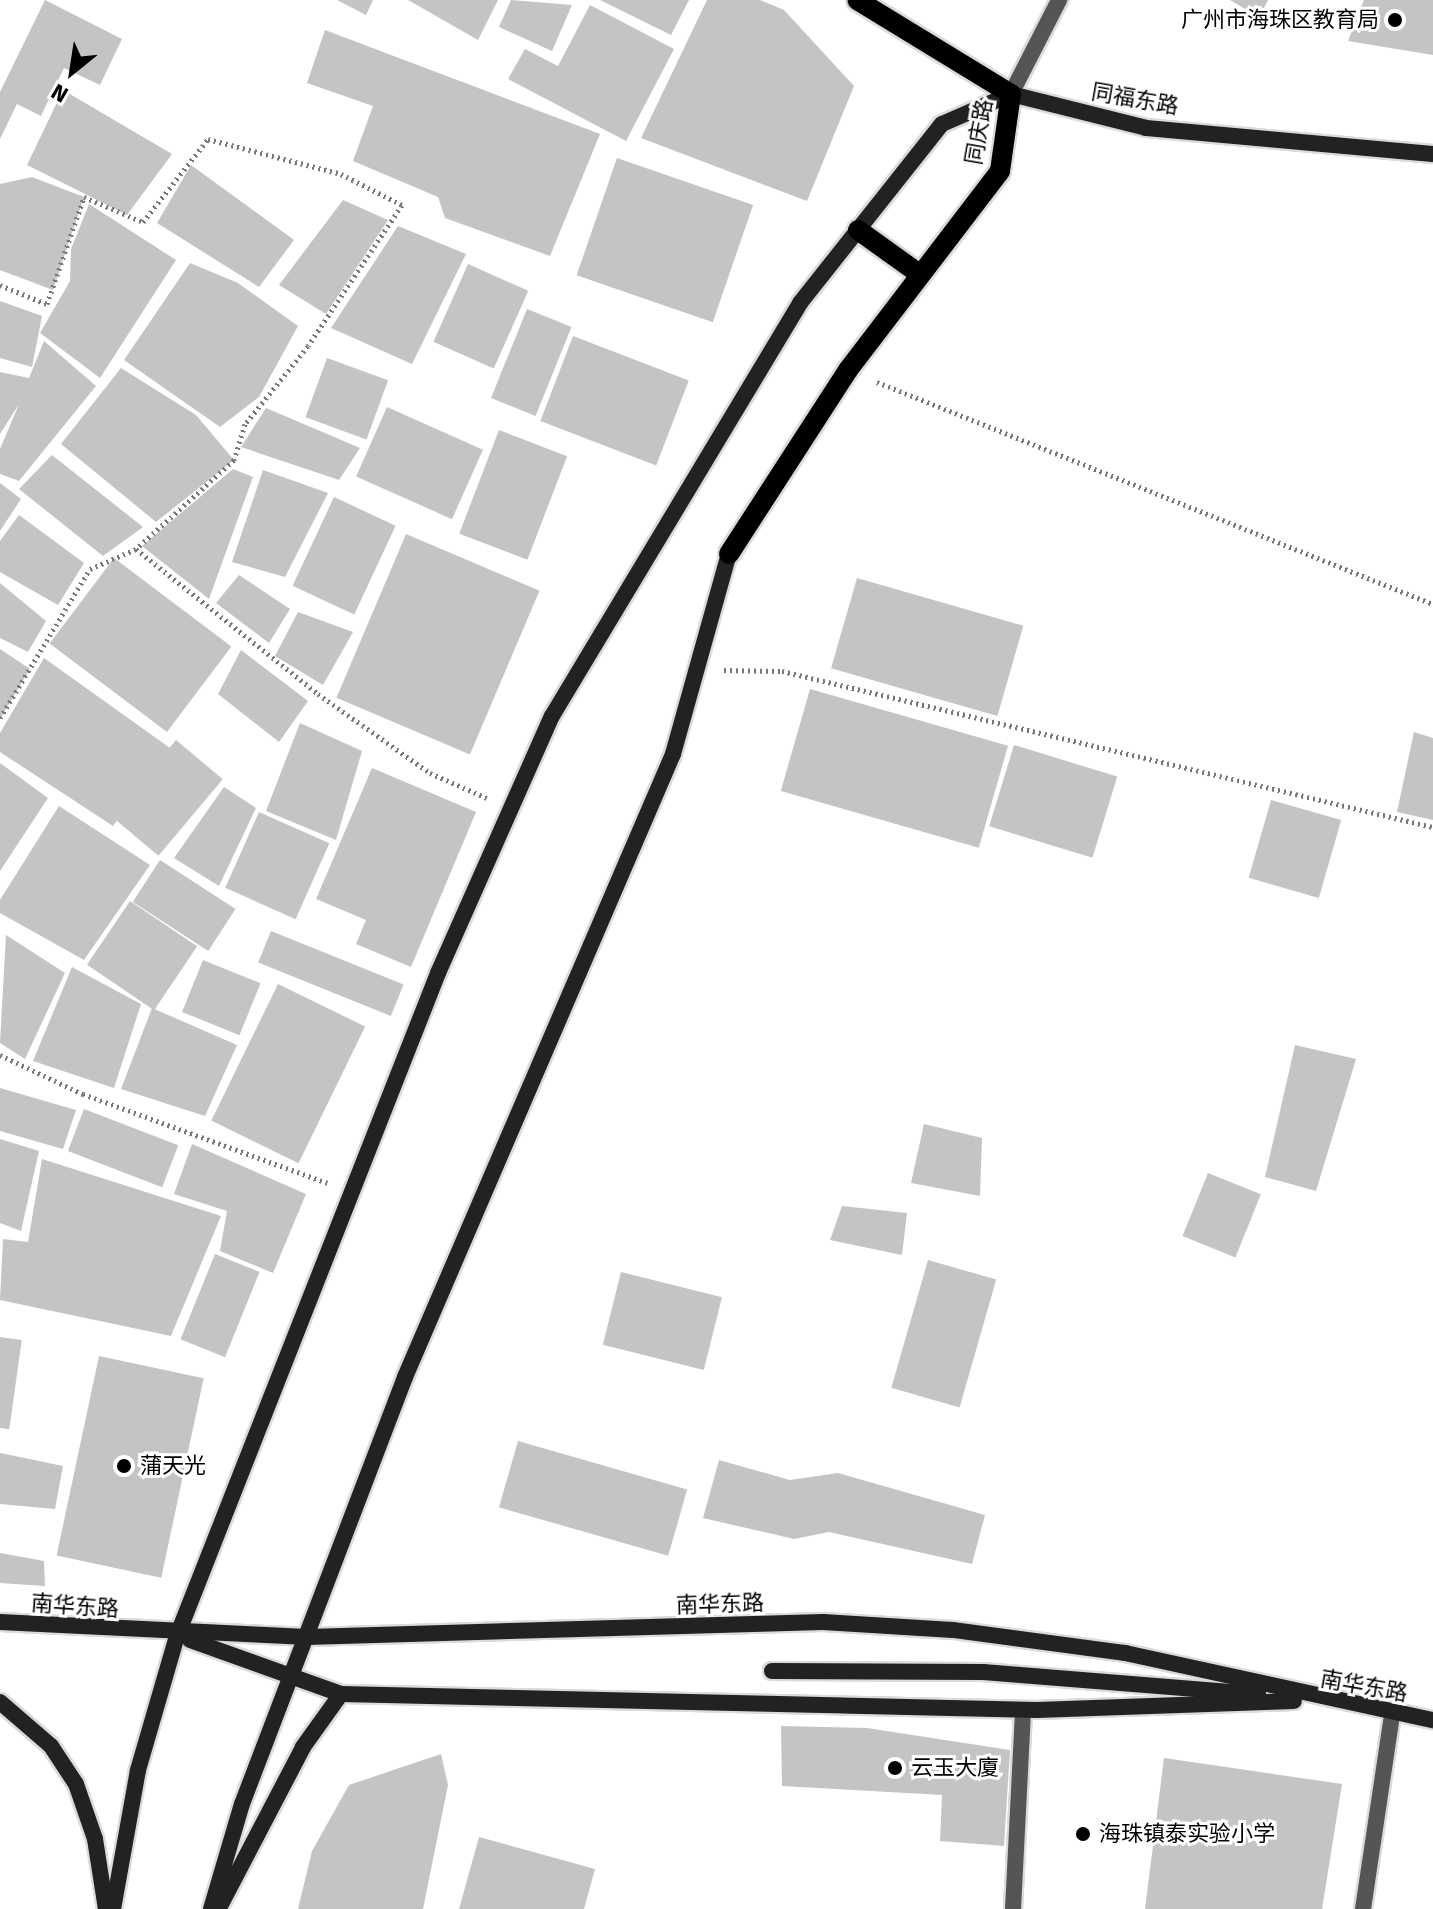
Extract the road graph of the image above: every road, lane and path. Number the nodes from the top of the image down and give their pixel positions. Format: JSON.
{"nodes":[{"id":1,"x":857,"y":0,"type":"edge"},
{"id":2,"x":1059,"y":0,"type":"edge"},
{"id":3,"x":1011,"y":94,"type":"junction"},
{"id":4,"x":1433,"y":154,"type":"edge"},
{"id":5,"x":858,"y":230,"type":"junction"},
{"id":6,"x":918,"y":273,"type":"junction"},
{"id":7,"x":0,"y":285,"type":"edge"},
{"id":8,"x":848,"y":370,"type":"junction"},
{"id":9,"x":136,"y":549,"type":"junction"},
{"id":10,"x":729,"y":554,"type":"joint"},
{"id":11,"x":1433,"y":604,"type":"edge"},
{"id":12,"x":699,"y":670,"type":"junction"},
{"id":13,"x":0,"y":718,"type":"edge"},
{"id":14,"x":511,"y":808,"type":"junction"},
{"id":15,"x":1433,"y":827,"type":"edge"},
{"id":16,"x":0,"y":1055,"type":"edge"},
{"id":17,"x":348,"y":1191,"type":"junction"},
{"id":18,"x":0,"y":1622,"type":"edge"},
{"id":19,"x":177,"y":1636,"type":"junction"},
{"id":20,"x":307,"y":1637,"type":"junction"},
{"id":21,"x":772,"y":1671,"type":"dead end"},
{"id":22,"x":291,"y":1677,"type":"junction"},
{"id":23,"x":341,"y":1694,"type":"junction"},
{"id":24,"x":1312,"y":1700,"type":"junction"},
{"id":25,"x":0,"y":1702,"type":"edge"},
{"id":26,"x":1023,"y":1710,"type":"junction"},
{"id":27,"x":1392,"y":1715,"type":"junction"},
{"id":28,"x":1433,"y":1720,"type":"edge"},
{"id":29,"x":106,"y":1909,"type":"edge"},
{"id":30,"x":113,"y":1909,"type":"edge"},
{"id":31,"x":211,"y":1909,"type":"edge"},
{"id":32,"x":219,"y":1909,"type":"edge"},
{"id":33,"x":1013,"y":1909,"type":"edge"},
{"id":34,"x":1363,"y":1909,"type":"edge"}],
"edges":[{"from":1,"to":3,"type":"main road","name":"同福东路"},
{"from":2,"to":3,"type":"street"},
{"from":3,"to":4,"type":"street","name":"同福东路"},
{"from":3,"to":5,"type":"street","name":"同庆路"},
{"from":3,"to":6,"type":"main road","name":"同庆路"},
{"from":5,"to":6,"type":"main road"},
{"from":5,"to":14,"type":"street","name":"同庆路"},
{"from":6,"to":8,"type":"main road","name":"同庆路"},
{"from":7,"to":9,"type":"path"},
{"from":8,"to":10,"type":"main road","name":"同庆路"},
{"from":8,"to":11,"type":"path"},
{"from":9,"to":13,"type":"path"},
{"from":9,"to":14,"type":"path"},
{"from":10,"to":12,"type":"street"},
{"from":12,"to":15,"type":"path"},
{"from":12,"to":20,"type":"street"},
{"from":14,"to":17,"type":"street","name":"同庆路"},
{"from":16,"to":17,"type":"path"},
{"from":17,"to":19,"type":"street","name":"同庆路"},
{"from":18,"to":19,"type":"street","name":"南华东路"},
{"from":19,"to":20,"type":"street","name":"南华东路"},
{"from":19,"to":22,"type":"street"},
{"from":19,"to":30,"type":"street","name":"同庆路"},
{"from":20,"to":22,"type":"street"},
{"from":20,"to":24,"type":"street","name":"南华东路"},
{"from":21,"to":24,"type":"street"},
{"from":22,"to":23,"type":"street"},
{"from":22,"to":31,"type":"street"},
{"from":23,"to":26,"type":"street"},
{"from":23,"to":32,"type":"street"},
{"from":24,"to":26,"type":"street"},
{"from":24,"to":27,"type":"street","name":"南华东路"},
{"from":25,"to":29,"type":"street"},
{"from":26,"to":33,"type":"street"},
{"from":27,"to":28,"type":"street","name":"南华东路"},
{"from":27,"to":34,"type":"street"}]}
